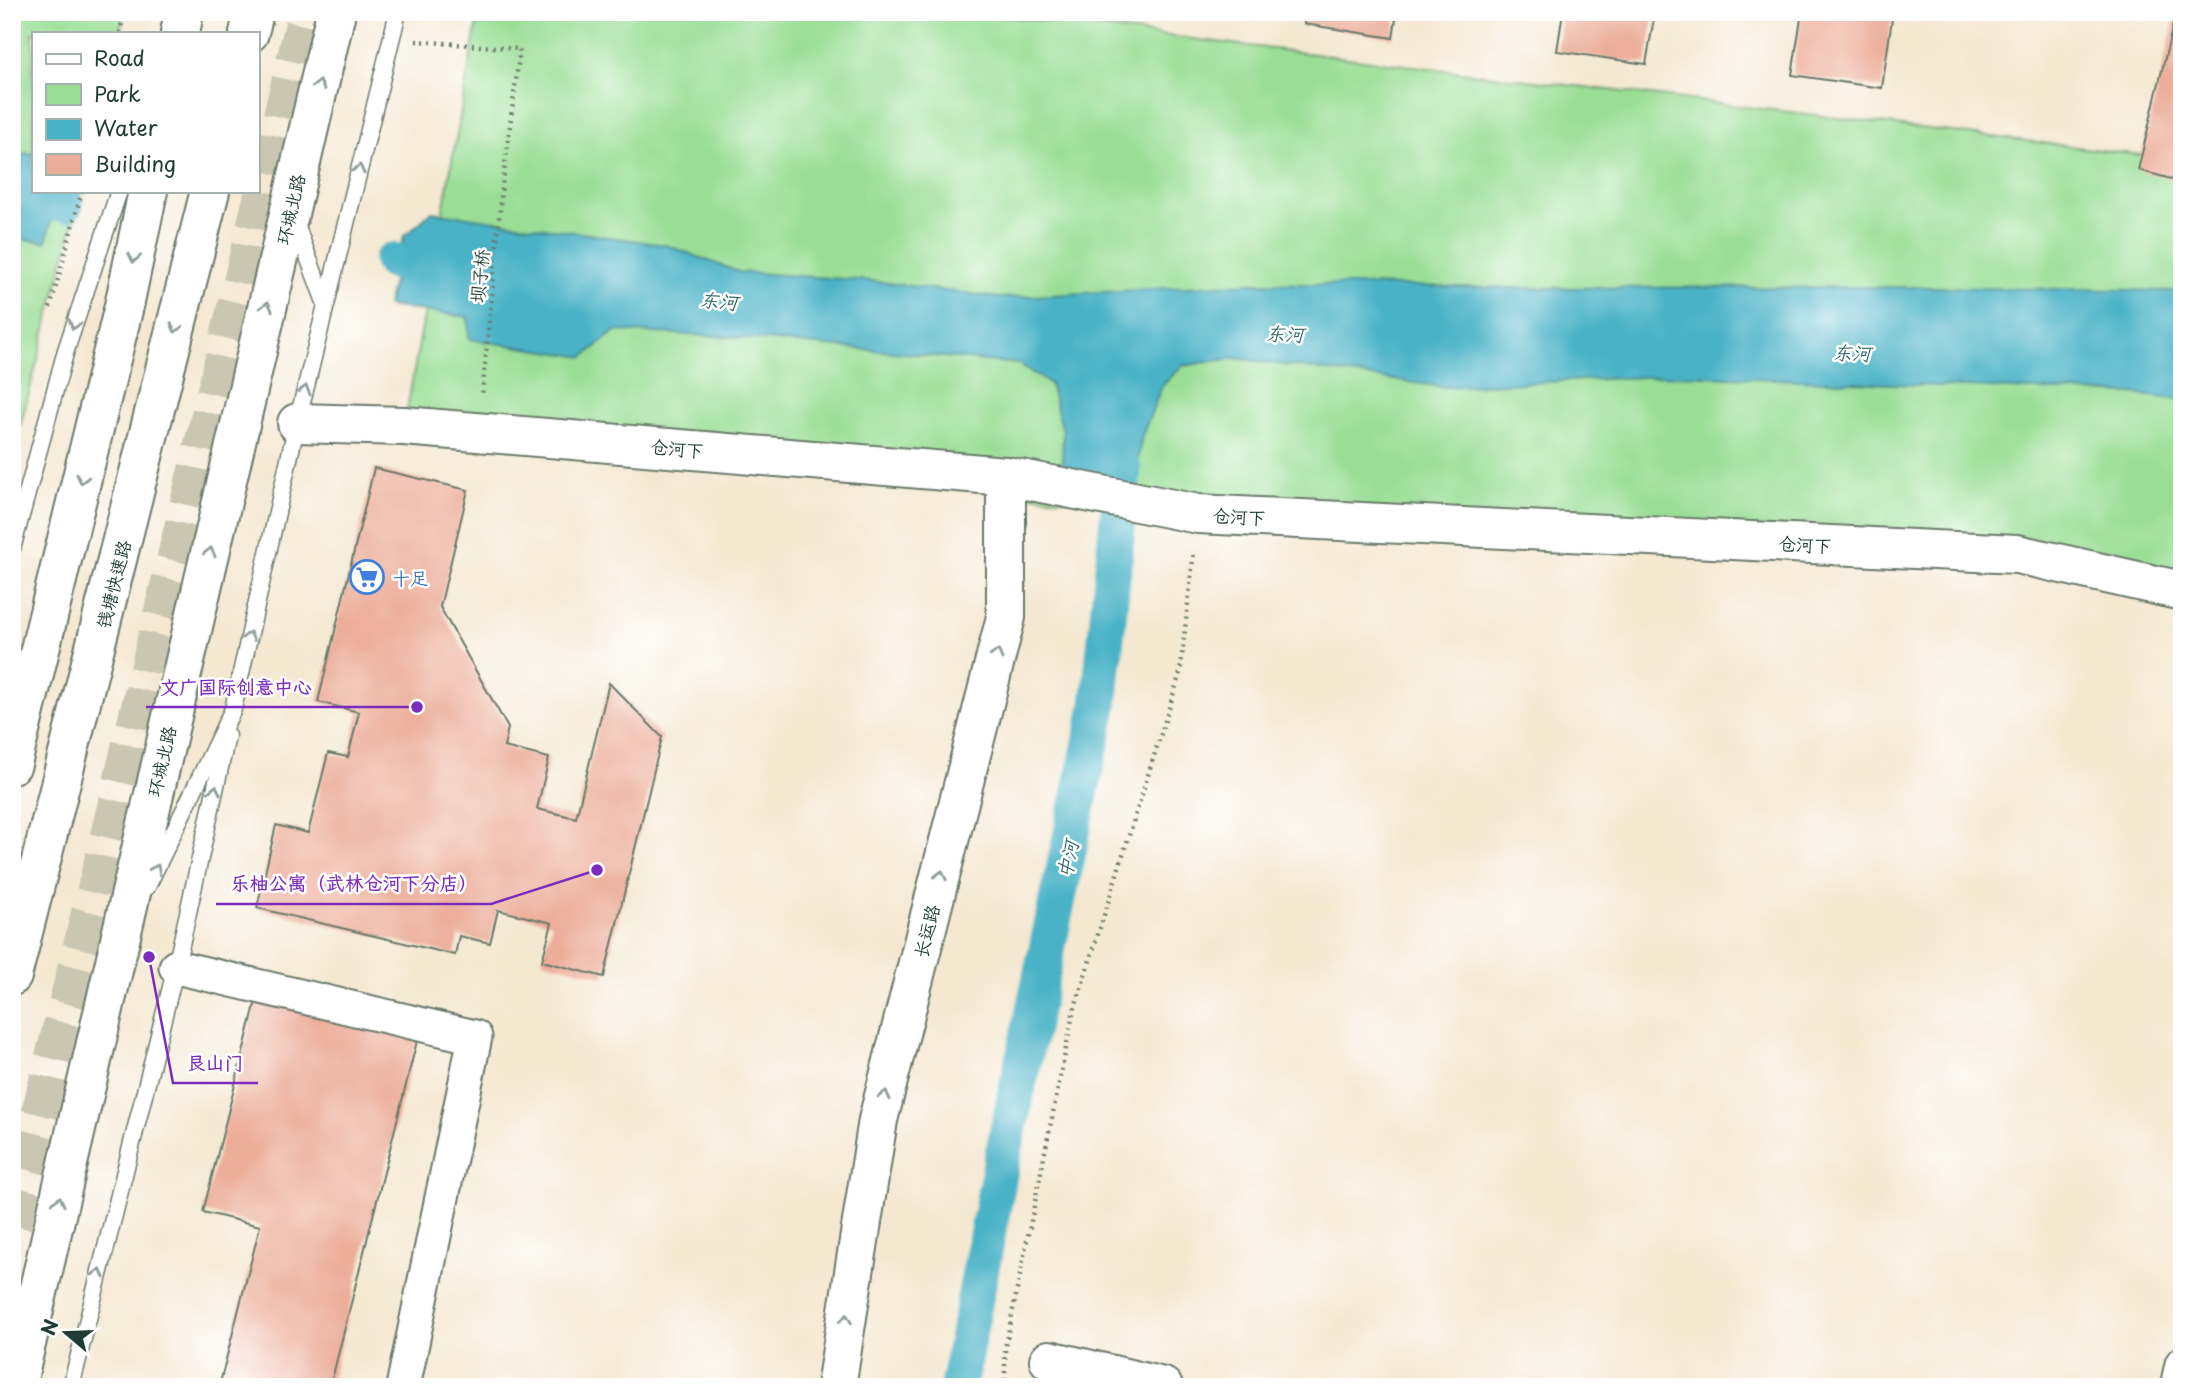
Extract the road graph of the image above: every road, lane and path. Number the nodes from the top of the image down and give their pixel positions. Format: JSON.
{"nodes":[{"id":1,"x":124,"y":12,"type":"edge"},
{"id":2,"x":178,"y":12,"type":"edge"},
{"id":3,"x":184,"y":12,"type":"edge"},
{"id":4,"x":254,"y":12,"type":"edge"},
{"id":5,"x":335,"y":12,"type":"edge"},
{"id":6,"x":398,"y":12,"type":"edge"},
{"id":7,"x":120,"y":32,"type":"edge"},
{"id":8,"x":171,"y":32,"type":"edge"},
{"id":9,"x":180,"y":32,"type":"edge"},
{"id":10,"x":249,"y":32,"type":"edge"},
{"id":11,"x":411,"y":41,"type":"dead end"},
{"id":12,"x":119,"y":192,"type":"edge"},
{"id":13,"x":148,"y":192,"type":"edge"},
{"id":14,"x":210,"y":192,"type":"edge"},
{"id":15,"x":290,"y":209,"type":"junction"},
{"id":16,"x":326,"y":305,"type":"junction"},
{"id":17,"x":485,"y":369,"type":"dead end"},
{"id":18,"x":297,"y":423,"type":"junction"},
{"id":19,"x":1006,"y":476,"type":"junction"},
{"id":20,"x":1198,"y":514,"type":"junction"},
{"id":21,"x":123,"y":545,"type":"junction"},
{"id":22,"x":12,"y":548,"type":"edge"},
{"id":23,"x":2182,"y":591,"type":"edge"},
{"id":24,"x":233,"y":709,"type":"junction"},
{"id":25,"x":12,"y":764,"type":"edge"},
{"id":26,"x":12,"y":882,"type":"edge"},
{"id":27,"x":116,"y":952,"type":"junction"},
{"id":28,"x":176,"y":967,"type":"junction"},
{"id":29,"x":12,"y":976,"type":"edge"},
{"id":30,"x":1049,"y":1360,"type":"dead end"},
{"id":31,"x":2182,"y":1364,"type":"edge"},
{"id":32,"x":16,"y":1387,"type":"edge"},
{"id":33,"x":71,"y":1387,"type":"edge"},
{"id":34,"x":403,"y":1387,"type":"edge"},
{"id":35,"x":835,"y":1387,"type":"edge"},
{"id":36,"x":1005,"y":1387,"type":"edge"},
{"id":37,"x":1163,"y":1387,"type":"edge"},
{"id":38,"x":2177,"y":1387,"type":"edge"}],
"edges":[{"from":1,"to":7,"type":"path"},
{"from":2,"to":8,"type":"lane"},
{"from":3,"to":9,"type":"main road"},
{"from":4,"to":10,"type":"main road"},
{"from":15,"to":5,"type":"main road","name":"环城北路","one_way":true},
{"from":16,"to":6,"type":"lane","one_way":true},
{"from":11,"to":17,"type":"path","name":"坝子桥"},
{"from":12,"to":22,"type":"lane","one_way":true},
{"from":13,"to":25,"type":"main road","one_way":true},
{"from":14,"to":21,"type":"main road","name":"钱塘快速路","one_way":true},
{"from":15,"to":16,"type":"lane"},
{"from":27,"to":15,"type":"main road","name":"环城北路","one_way":true},
{"from":18,"to":16,"type":"lane","one_way":true},
{"from":18,"to":19,"type":"main road","name":"仓河下"},
{"from":24,"to":18,"type":"lane","one_way":true},
{"from":19,"to":20,"type":"main road","name":"仓河下"},
{"from":35,"to":19,"type":"main road","name":"长运路","one_way":true},
{"from":20,"to":23,"type":"main road","name":"仓河下"},
{"from":20,"to":36,"type":"path"},
{"from":21,"to":26,"type":"main road"},
{"from":21,"to":29,"type":"main road","name":"钱塘快速路"},
{"from":27,"to":24,"type":"lane","one_way":true},
{"from":28,"to":24,"type":"lane","one_way":true},
{"from":32,"to":27,"type":"main road","name":"环城北路","one_way":true},
{"from":33,"to":28,"type":"lane","one_way":true},
{"from":28,"to":34,"type":"street"},
{"from":30,"to":37,"type":"main road"},
{"from":31,"to":38,"type":"street"}]}
